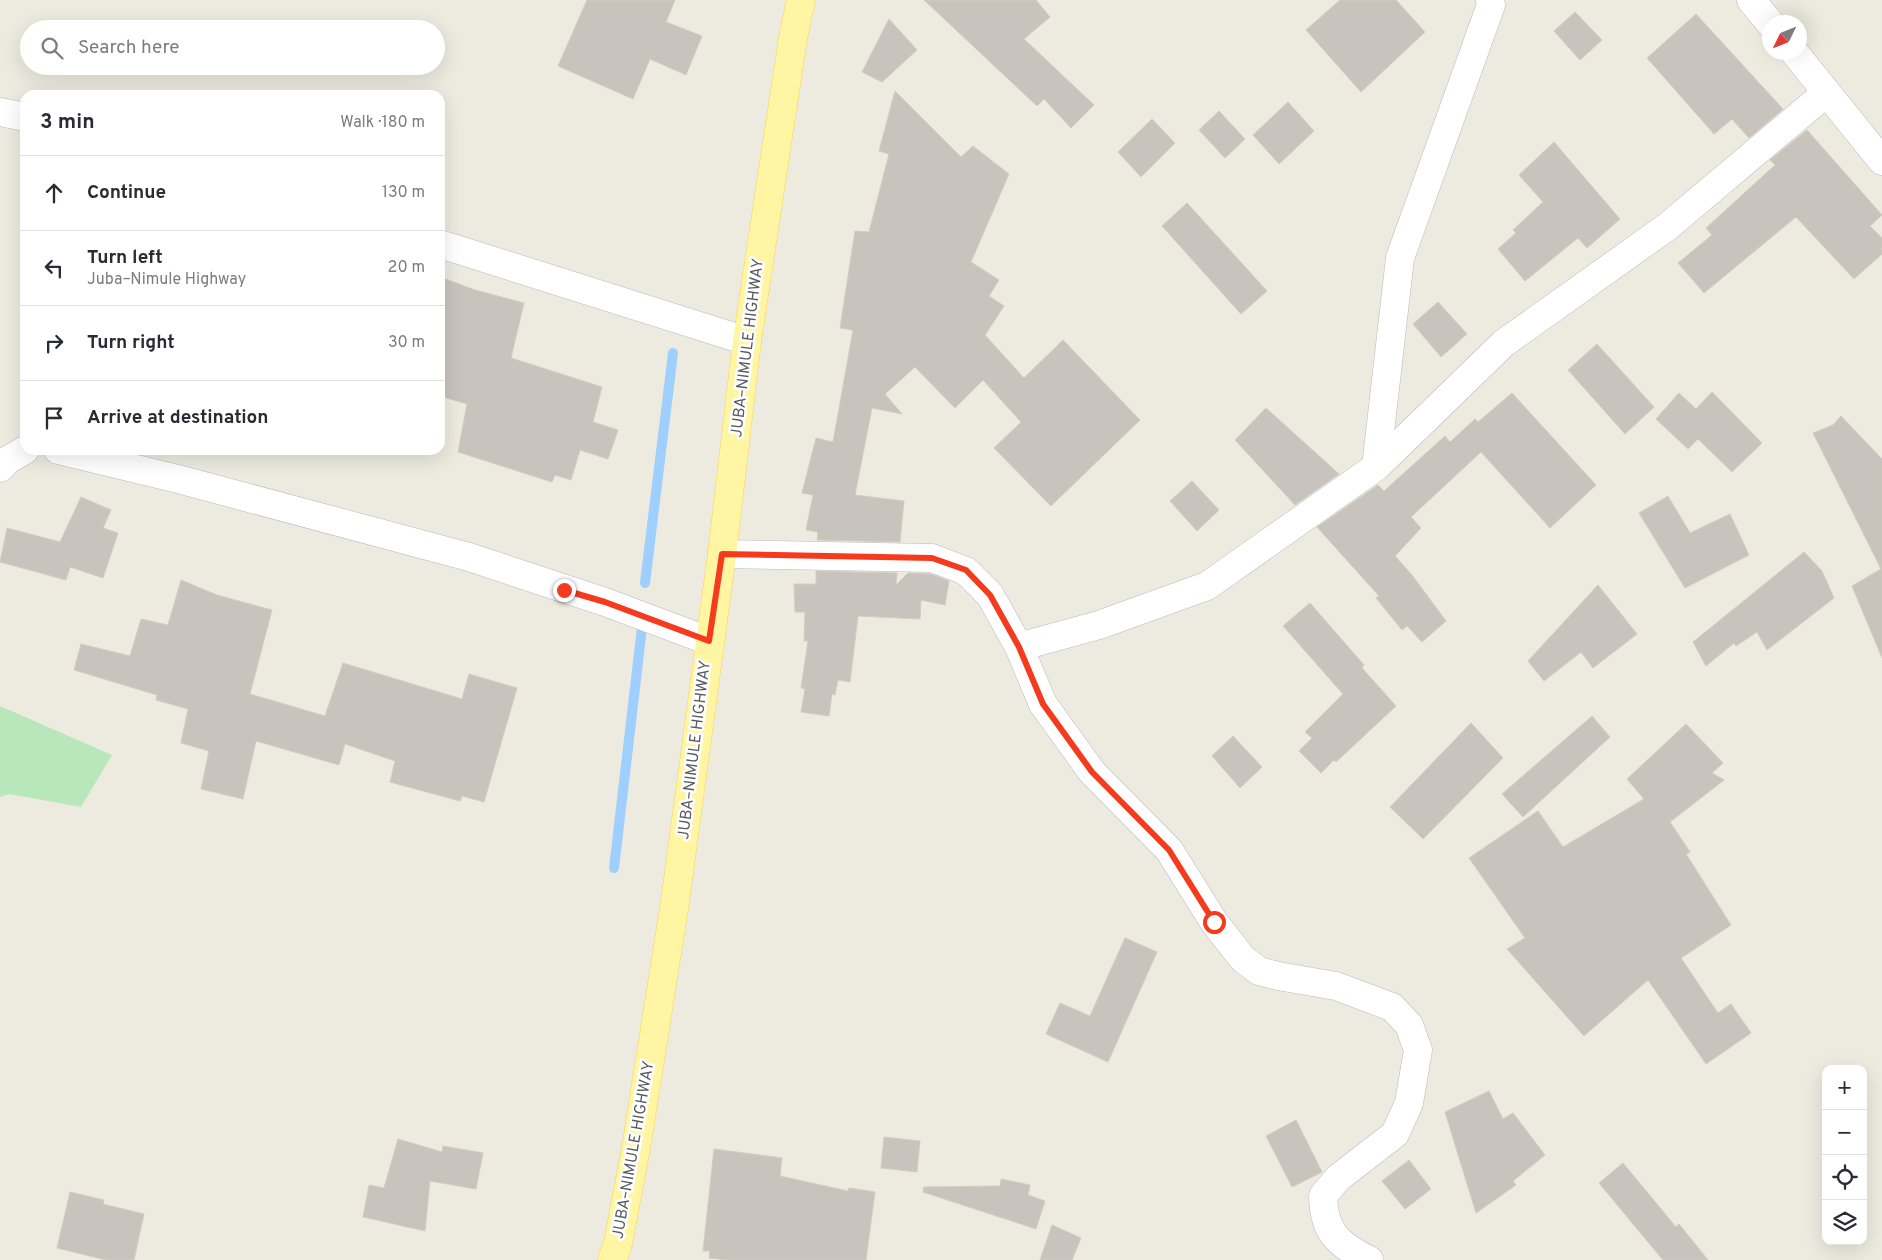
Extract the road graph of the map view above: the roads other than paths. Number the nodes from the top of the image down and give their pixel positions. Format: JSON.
{"nodes":[{"id":1,"x":801,"y":0,"type":"edge"},
{"id":2,"x":1490,"y":0,"type":"edge"},
{"id":3,"x":1751,"y":0,"type":"edge"},
{"id":4,"x":1764,"y":15,"type":"edge"},
{"id":5,"x":1800,"y":60,"type":"edge"},
{"id":6,"x":1826,"y":93,"type":"junction"},
{"id":7,"x":0,"y":112,"type":"edge"},
{"id":8,"x":20,"y":116,"type":"edge"},
{"id":9,"x":1882,"y":161,"type":"edge"},
{"id":10,"x":445,"y":246,"type":"edge"},
{"id":11,"x":747,"y":341,"type":"junction"},
{"id":12,"x":20,"y":453,"type":"edge"},
{"id":13,"x":79,"y":455,"type":"edge"},
{"id":14,"x":1376,"y":466,"type":"junction"},
{"id":15,"x":0,"y":468,"type":"edge"},
{"id":16,"x":722,"y":554,"type":"junction"},
{"id":17,"x":709,"y":641,"type":"junction"},
{"id":18,"x":1019,"y":647,"type":"junction"},
{"id":19,"x":612,"y":1260,"type":"edge"},
{"id":20,"x":1370,"y":1260,"type":"edge"}],
"edges":[{"from":1,"to":11,"type":"main road","name":"JUBA–NIMULE HIGHWAY"},
{"from":2,"to":14,"type":"street"},
{"from":3,"to":4,"type":"street"},
{"from":5,"to":6,"type":"street"},
{"from":6,"to":9,"type":"street"},
{"from":6,"to":14,"type":"street"},
{"from":7,"to":8,"type":"street"},
{"from":10,"to":11,"type":"street"},
{"from":11,"to":16,"type":"main road","name":"JUBA–NIMULE HIGHWAY"},
{"from":12,"to":15,"type":"street"},
{"from":13,"to":17,"type":"street"},
{"from":14,"to":18,"type":"street"},
{"from":16,"to":17,"type":"main road","name":"JUBA–NIMULE HIGHWAY"},
{"from":16,"to":18,"type":"street"},
{"from":17,"to":19,"type":"main road","name":"JUBA–NIMULE HIGHWAY"},
{"from":18,"to":20,"type":"street"}]}
